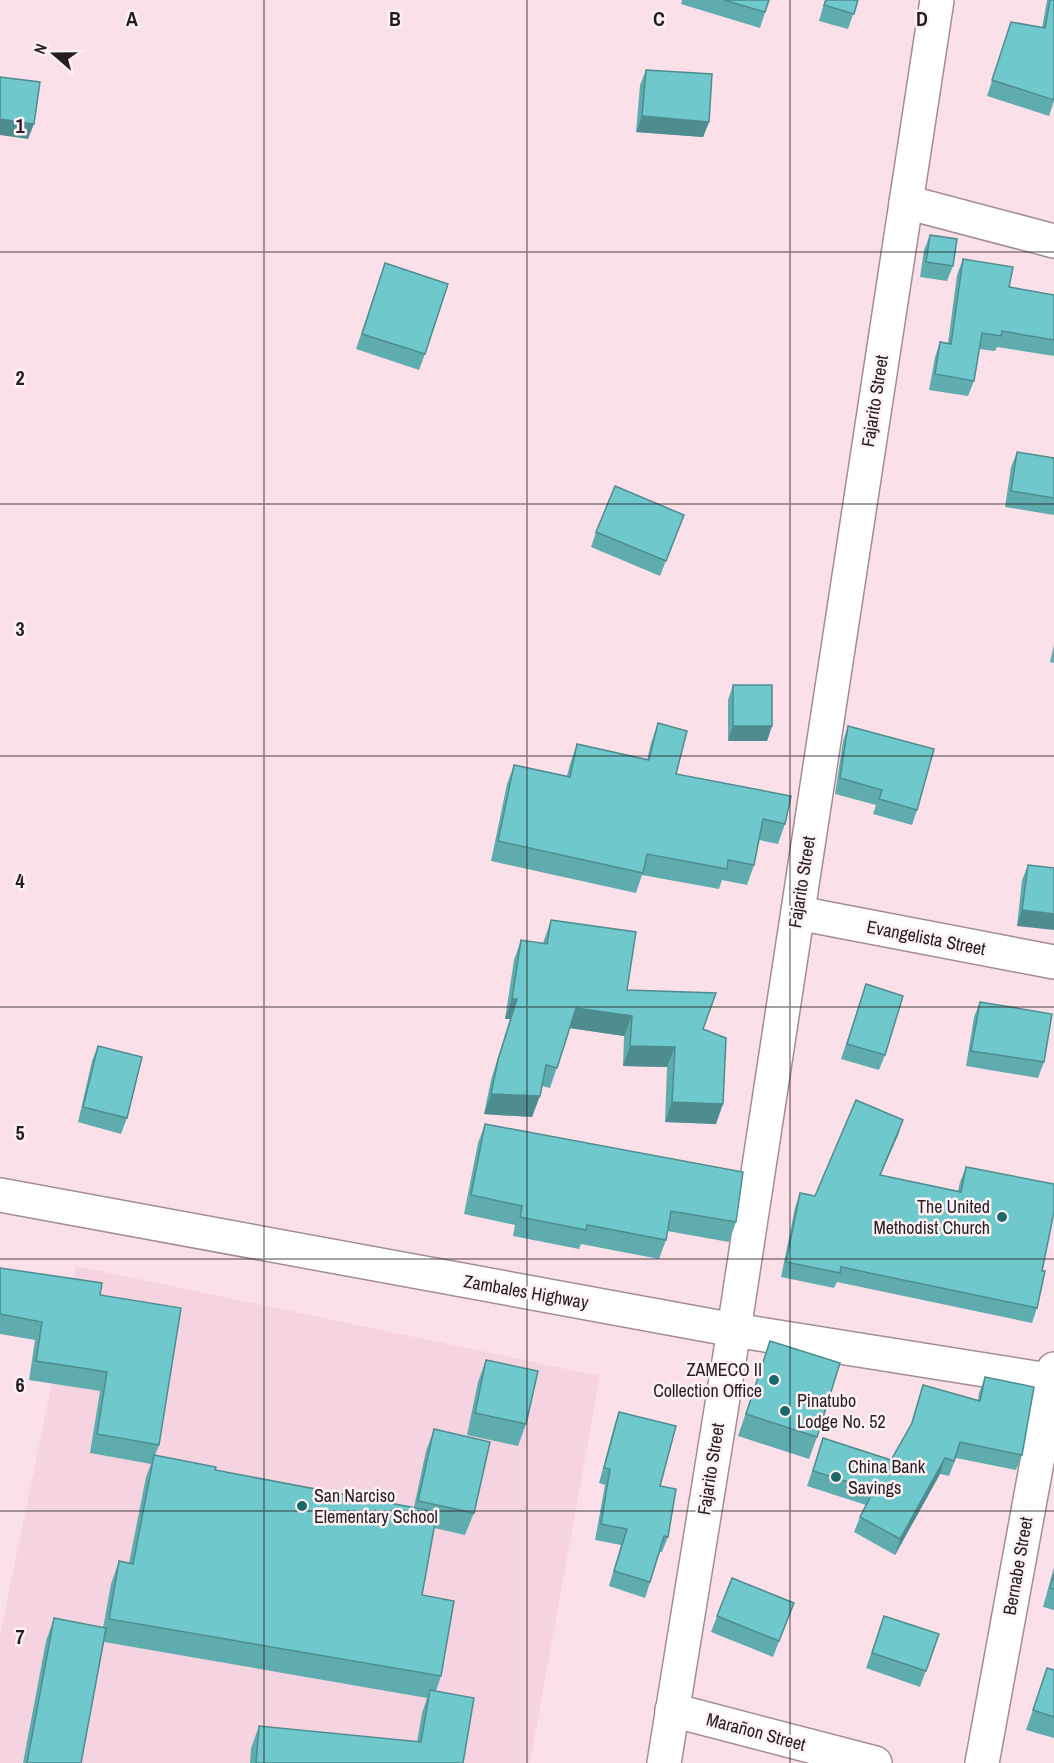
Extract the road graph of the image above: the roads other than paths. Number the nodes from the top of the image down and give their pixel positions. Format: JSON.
{"nodes":[{"id":1,"x":936,"y":0,"type":"edge"},
{"id":2,"x":906,"y":202,"type":"junction"},
{"id":3,"x":1054,"y":241,"type":"edge"},
{"id":4,"x":798,"y":913,"type":"junction"},
{"id":5,"x":1054,"y":962,"type":"edge"},
{"id":6,"x":0,"y":1195,"type":"edge"},
{"id":7,"x":734,"y":1330,"type":"junction"},
{"id":8,"x":1053,"y":1377,"type":"edge"},
{"id":9,"x":672,"y":1710,"type":"junction"},
{"id":10,"x":664,"y":1763,"type":"edge"},
{"id":11,"x":875,"y":1763,"type":"edge"},
{"id":12,"x":982,"y":1763,"type":"edge"}],
"edges":[{"from":1,"to":2,"type":"street","name":"Fajarito Street"},
{"from":2,"to":3,"type":"street"},
{"from":2,"to":4,"type":"street","name":"Fajarito Street"},
{"from":4,"to":5,"type":"street","name":"Evangelista Street"},
{"from":4,"to":7,"type":"street","name":"Fajarito Street"},
{"from":6,"to":7,"type":"street","name":"Zambales Highway"},
{"from":7,"to":8,"type":"street","name":"Zambales Highway"},
{"from":7,"to":9,"type":"street","name":"Fajarito Street"},
{"from":8,"to":12,"type":"street","name":"Bernabe Street"},
{"from":9,"to":10,"type":"street","name":"Fajarito Street"},
{"from":9,"to":11,"type":"street","name":"Marañon Street"}]}
